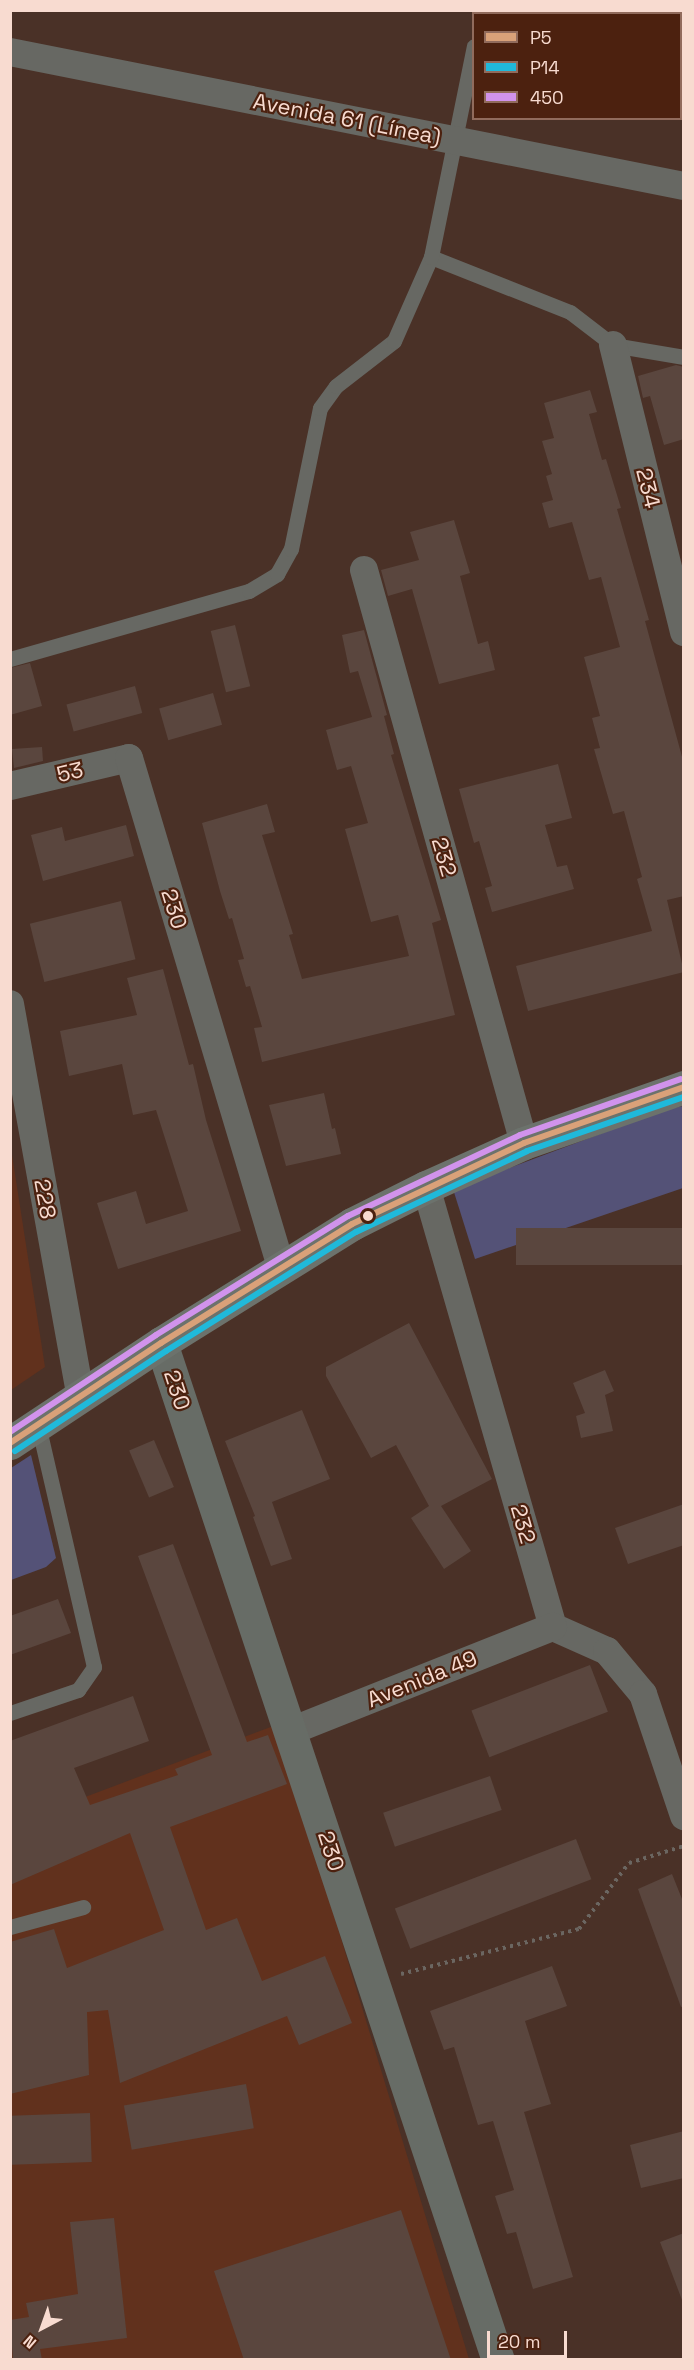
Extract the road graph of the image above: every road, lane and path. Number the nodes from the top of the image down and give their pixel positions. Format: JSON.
{"nodes":[{"id":1,"x":10,"y":52,"type":"edge"},
{"id":2,"x":472,"y":56,"type":"edge"},
{"id":3,"x":455,"y":141,"type":"junction"},
{"id":4,"x":684,"y":186,"type":"edge"},
{"id":5,"x":431,"y":257,"type":"junction"},
{"id":6,"x":613,"y":345,"type":"junction"},
{"id":7,"x":684,"y":357,"type":"edge"},
{"id":8,"x":364,"y":570,"type":"dead end"},
{"id":9,"x":684,"y":632,"type":"edge"},
{"id":10,"x":10,"y":659,"type":"edge"},
{"id":11,"x":129,"y":758,"type":"joint"},
{"id":12,"x":10,"y":786,"type":"edge"},
{"id":13,"x":10,"y":1004,"type":"edge"},
{"id":14,"x":684,"y":1088,"type":"edge"},
{"id":15,"x":524,"y":1143,"type":"junction"},
{"id":16,"x":426,"y":1186,"type":"junction"},
{"id":17,"x":282,"y":1267,"type":"junction"},
{"id":18,"x":161,"y":1343,"type":"junction"},
{"id":19,"x":80,"y":1395,"type":"junction"},
{"id":20,"x":38,"y":1425,"type":"junction"},
{"id":21,"x":10,"y":1443,"type":"edge"},
{"id":22,"x":553,"y":1627,"type":"junction"},
{"id":23,"x":10,"y":1713,"type":"edge"},
{"id":24,"x":291,"y":1731,"type":"junction"},
{"id":25,"x":684,"y":1816,"type":"edge"},
{"id":26,"x":684,"y":1846,"type":"edge"},
{"id":27,"x":83,"y":1907,"type":"dead end"},
{"id":28,"x":10,"y":1927,"type":"edge"},
{"id":29,"x":374,"y":1981,"type":"junction"},
{"id":30,"x":498,"y":2360,"type":"edge"}],
"edges":[{"from":1,"to":3,"type":"street","name":"Avenida 61 (Línea)"},
{"from":2,"to":3,"type":"lane"},
{"from":3,"to":4,"type":"street","name":"Avenida 61 (Línea)"},
{"from":3,"to":5,"type":"lane"},
{"from":5,"to":6,"type":"lane"},
{"from":5,"to":10,"type":"lane"},
{"from":6,"to":7,"type":"lane"},
{"from":6,"to":9,"type":"street","name":"234"},
{"from":8,"to":15,"type":"street","name":"232"},
{"from":11,"to":12,"type":"street","name":"53"},
{"from":11,"to":17,"type":"street","name":"230"},
{"from":13,"to":19,"type":"street","name":"228"},
{"from":14,"to":15,"type":"main road"},
{"from":15,"to":16,"type":"main road"},
{"from":16,"to":17,"type":"main road"},
{"from":16,"to":22,"type":"street","name":"232"},
{"from":17,"to":18,"type":"main road"},
{"from":18,"to":19,"type":"main road"},
{"from":18,"to":24,"type":"street","name":"230"},
{"from":19,"to":20,"type":"main road"},
{"from":20,"to":21,"type":"main road"},
{"from":20,"to":23,"type":"lane"},
{"from":22,"to":24,"type":"street","name":"Avenida 49"},
{"from":22,"to":25,"type":"street"},
{"from":24,"to":29,"type":"street","name":"230"},
{"from":26,"to":29,"type":"path"},
{"from":27,"to":28,"type":"lane"},
{"from":29,"to":30,"type":"street","name":"230"}]}
